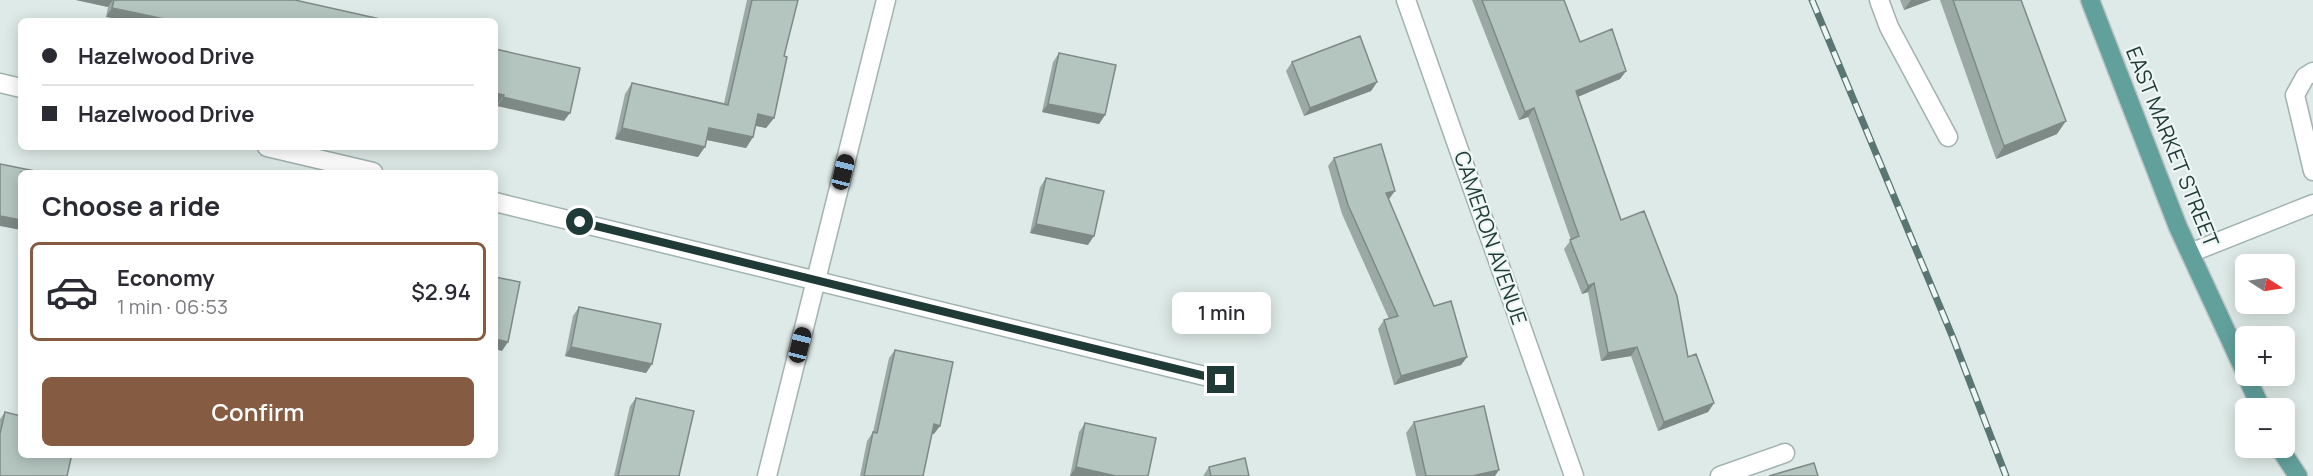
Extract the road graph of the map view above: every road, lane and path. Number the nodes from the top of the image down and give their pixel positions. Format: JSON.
{"nodes":[{"id":1,"x":886,"y":0,"type":"edge"},
{"id":2,"x":1406,"y":0,"type":"edge"},
{"id":3,"x":1880,"y":0,"type":"edge"},
{"id":4,"x":2090,"y":0,"type":"edge"},
{"id":5,"x":2310,"y":75,"type":"edge"},
{"id":6,"x":0,"y":83,"type":"edge"},
{"id":7,"x":18,"y":87,"type":"edge"},
{"id":8,"x":1948,"y":137,"type":"dead end"},
{"id":9,"x":280,"y":150,"type":"edge"},
{"id":10,"x":365,"y":170,"type":"edge"},
{"id":11,"x":2313,"y":171,"type":"edge"},
{"id":12,"x":498,"y":203,"type":"edge"},
{"id":13,"x":2313,"y":204,"type":"edge"},
{"id":14,"x":2190,"y":253,"type":"junction"},
{"id":15,"x":816,"y":280,"type":"junction"},
{"id":16,"x":2235,"y":351,"type":"edge"},
{"id":17,"x":1221,"y":380,"type":"dead end"},
{"id":18,"x":1785,"y":453,"type":"dead end"},
{"id":19,"x":2286,"y":458,"type":"edge"},
{"id":20,"x":767,"y":476,"type":"edge"},
{"id":21,"x":1574,"y":476,"type":"edge"},
{"id":22,"x":1720,"y":476,"type":"edge"},
{"id":23,"x":2298,"y":476,"type":"edge"}],
"edges":[{"from":1,"to":15,"type":"street"},
{"from":2,"to":21,"type":"street","name":"CAMERON AVENUE"},
{"from":3,"to":8,"type":"street"},
{"from":4,"to":14,"type":"main road","name":"EAST MARKET STREET"},
{"from":5,"to":11,"type":"street"},
{"from":6,"to":7,"type":"street"},
{"from":9,"to":10,"type":"street"},
{"from":12,"to":15,"type":"street"},
{"from":13,"to":14,"type":"street"},
{"from":14,"to":16,"type":"main road","name":"EAST MARKET STREET"},
{"from":15,"to":17,"type":"street"},
{"from":15,"to":20,"type":"street"},
{"from":18,"to":22,"type":"street"},
{"from":19,"to":23,"type":"main road"}]}
